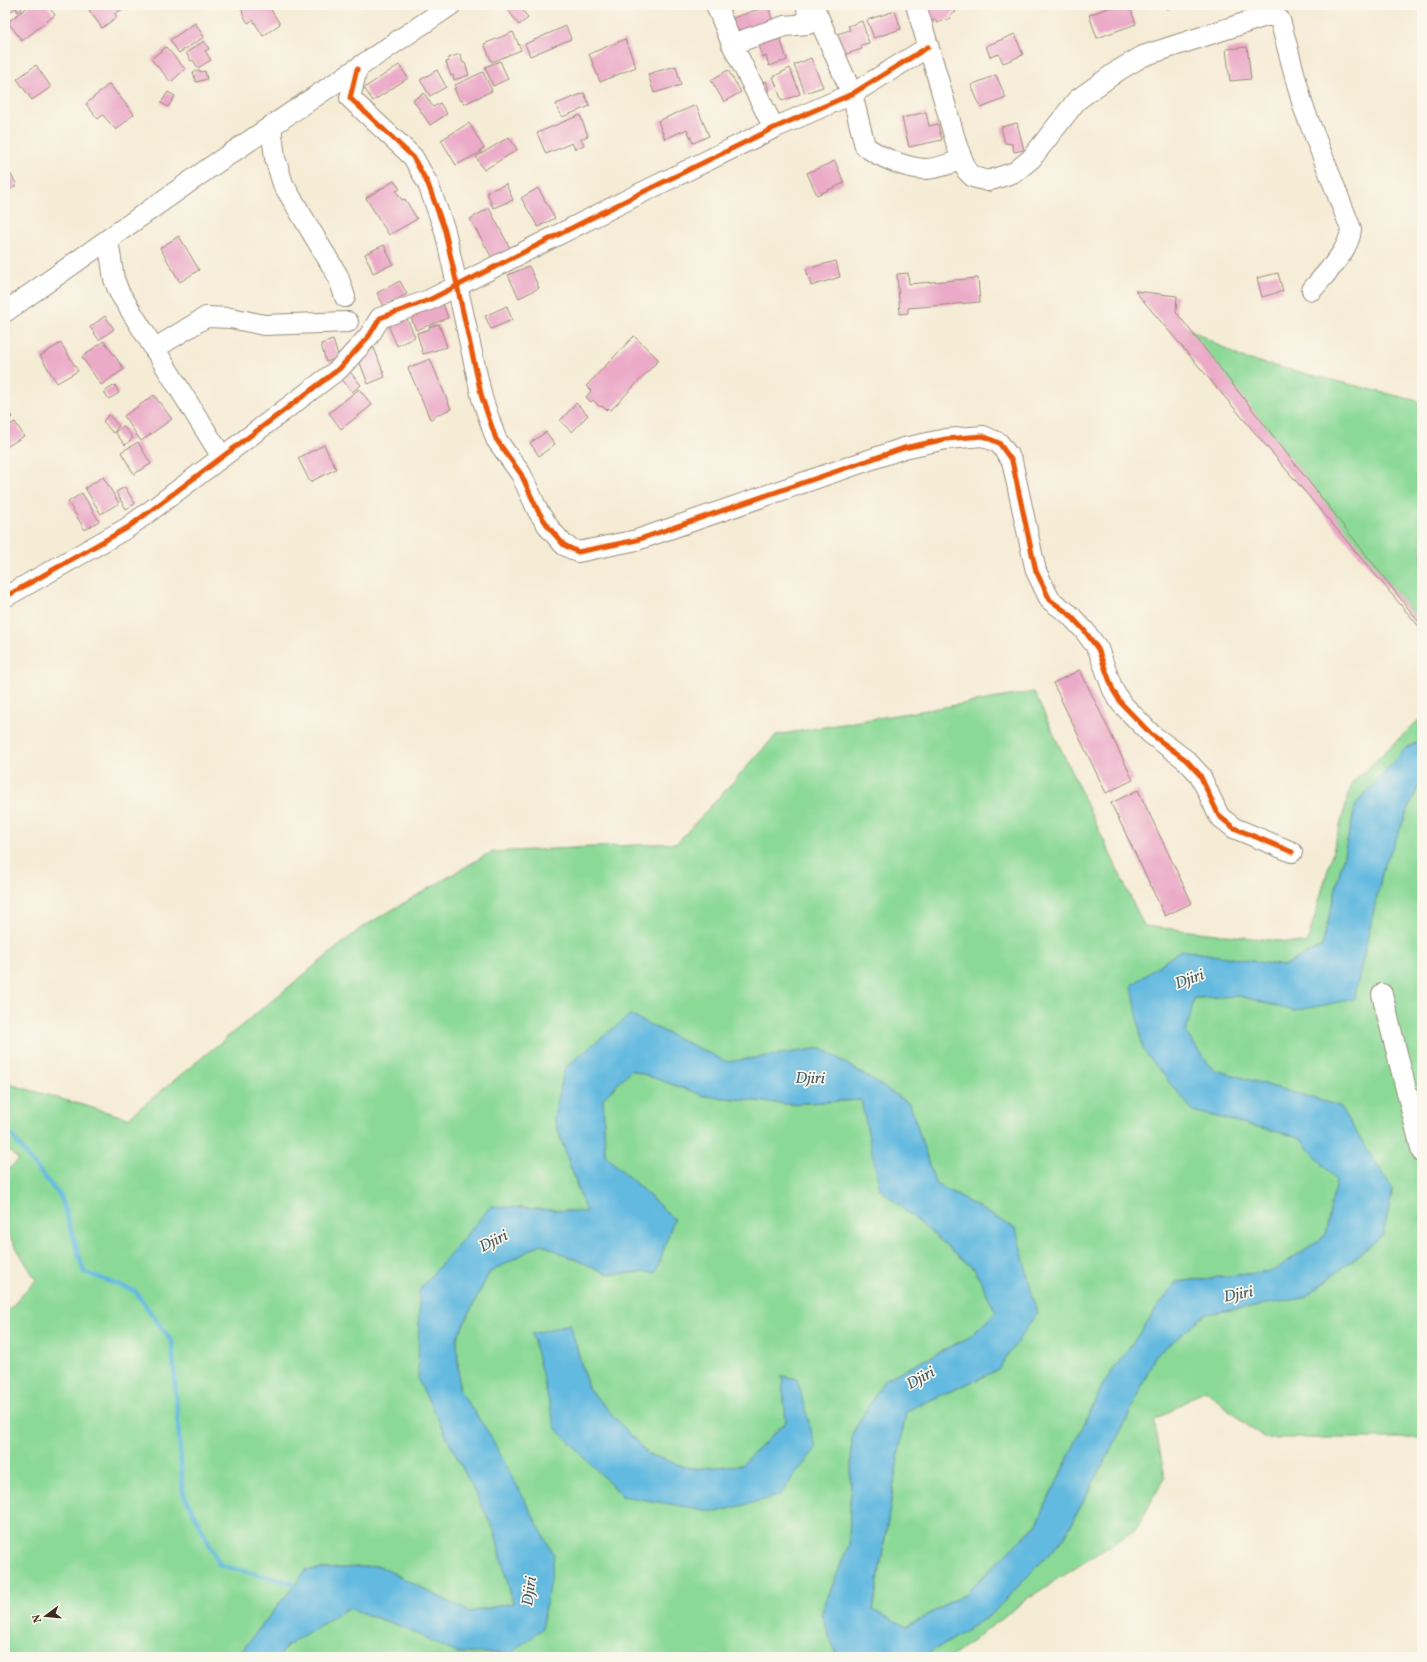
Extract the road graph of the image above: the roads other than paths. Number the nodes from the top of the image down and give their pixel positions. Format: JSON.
{"nodes":[{"id":1,"x":451,"y":5,"type":"edge"},
{"id":2,"x":716,"y":5,"type":"edge"},
{"id":3,"x":807,"y":5,"type":"edge"},
{"id":4,"x":813,"y":5,"type":"edge"},
{"id":5,"x":916,"y":5,"type":"edge"},
{"id":6,"x":1248,"y":12,"type":"edge"},
{"id":7,"x":732,"y":44,"type":"junction"},
{"id":8,"x":928,"y":47,"type":"junction"},
{"id":9,"x":357,"y":69,"type":"junction"},
{"id":10,"x":852,"y":94,"type":"junction"},
{"id":11,"x":271,"y":126,"type":"junction"},
{"id":12,"x":774,"y":128,"type":"junction"},
{"id":13,"x":962,"y":160,"type":"junction"},
{"id":14,"x":108,"y":240,"type":"junction"},
{"id":15,"x":456,"y":286,"type":"junction"},
{"id":16,"x":1312,"y":290,"type":"dead end"},
{"id":17,"x":344,"y":297,"type":"dead end"},
{"id":18,"x":5,"y":312,"type":"edge"},
{"id":19,"x":348,"y":322,"type":"dead end"},
{"id":20,"x":154,"y":349,"type":"junction"},
{"id":21,"x":222,"y":457,"type":"junction"},
{"id":22,"x":5,"y":597,"type":"edge"},
{"id":23,"x":1292,"y":852,"type":"dead end"},
{"id":24,"x":1382,"y":994,"type":"dead end"},
{"id":25,"x":1422,"y":1152,"type":"edge"}],
"edges":[{"from":1,"to":9,"type":"street"},
{"from":2,"to":7,"type":"street"},
{"from":3,"to":7,"type":"street"},
{"from":4,"to":10,"type":"street"},
{"from":5,"to":8,"type":"street"},
{"from":6,"to":13,"type":"street"},
{"from":6,"to":16,"type":"street"},
{"from":7,"to":12,"type":"street"},
{"from":8,"to":10,"type":"street"},
{"from":8,"to":13,"type":"street"},
{"from":9,"to":11,"type":"street"},
{"from":9,"to":15,"type":"street"},
{"from":10,"to":12,"type":"street"},
{"from":10,"to":13,"type":"street"},
{"from":11,"to":14,"type":"street"},
{"from":11,"to":17,"type":"street"},
{"from":12,"to":15,"type":"street"},
{"from":14,"to":18,"type":"street"},
{"from":14,"to":20,"type":"street"},
{"from":15,"to":21,"type":"street"},
{"from":15,"to":23,"type":"street"},
{"from":19,"to":20,"type":"street"},
{"from":20,"to":21,"type":"street"},
{"from":21,"to":22,"type":"street"},
{"from":24,"to":25,"type":"street"}]}
